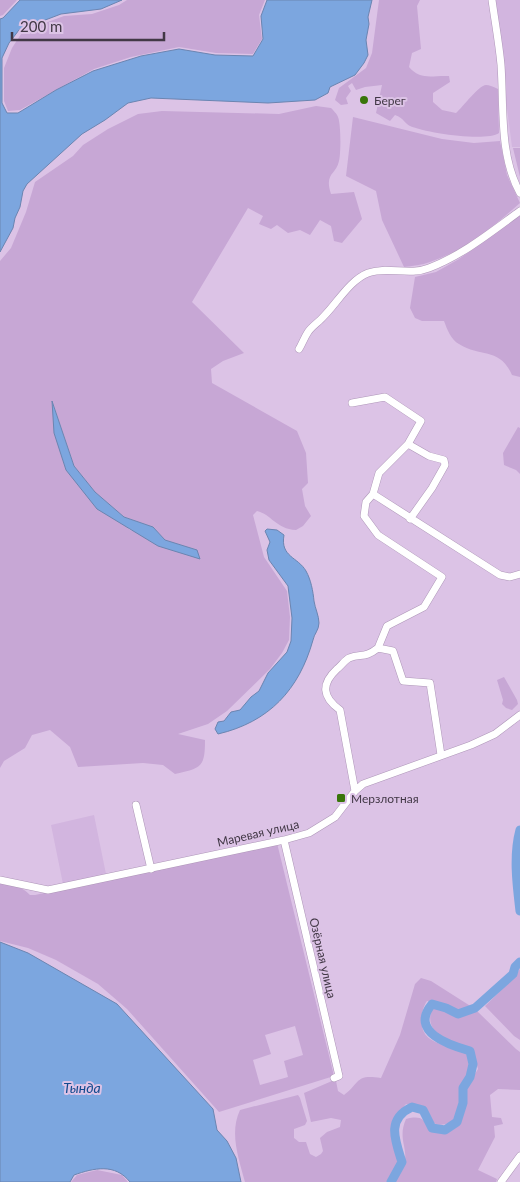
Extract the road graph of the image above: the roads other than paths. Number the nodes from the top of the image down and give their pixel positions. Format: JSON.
{"nodes":[{"id":1,"x":492,"y":0,"type":"edge"},
{"id":2,"x":520,"y":192,"type":"edge"},
{"id":3,"x":520,"y":211,"type":"edge"},
{"id":4,"x":299,"y":349,"type":"dead end"},
{"id":5,"x":352,"y":403,"type":"dead end"},
{"id":6,"x":408,"y":444,"type":"junction"},
{"id":7,"x":373,"y":494,"type":"junction"},
{"id":8,"x":410,"y":519,"type":"junction"},
{"id":9,"x":520,"y":574,"type":"edge"},
{"id":10,"x":378,"y":648,"type":"junction"},
{"id":11,"x":520,"y":714,"type":"edge"},
{"id":12,"x":441,"y":755,"type":"junction"},
{"id":13,"x":355,"y":791,"type":"junction"},
{"id":14,"x":136,"y":805,"type":"dead end"},
{"id":15,"x":284,"y":840,"type":"junction"},
{"id":16,"x":151,"y":869,"type":"junction"},
{"id":17,"x":0,"y":880,"type":"edge"},
{"id":18,"x":334,"y":1078,"type":"dead end"},
{"id":19,"x":520,"y":1156,"type":"edge"},
{"id":20,"x":501,"y":1182,"type":"edge"}],
"edges":[{"from":1,"to":2,"type":"street"},
{"from":3,"to":4,"type":"street"},
{"from":5,"to":6,"type":"street"},
{"from":6,"to":7,"type":"street"},
{"from":6,"to":8,"type":"street"},
{"from":7,"to":8,"type":"street"},
{"from":7,"to":10,"type":"street"},
{"from":8,"to":9,"type":"street"},
{"from":10,"to":12,"type":"street"},
{"from":10,"to":13,"type":"street"},
{"from":11,"to":12,"type":"street","name":"Маревая улица"},
{"from":12,"to":13,"type":"street","name":"Маревая улица"},
{"from":13,"to":15,"type":"street","name":"Маревая улица"},
{"from":14,"to":16,"type":"street"},
{"from":15,"to":16,"type":"street","name":"Маревая улица"},
{"from":15,"to":18,"type":"street","name":"Озёрная улица"},
{"from":16,"to":17,"type":"street","name":"Маревая улица"},
{"from":19,"to":20,"type":"street"}]}
